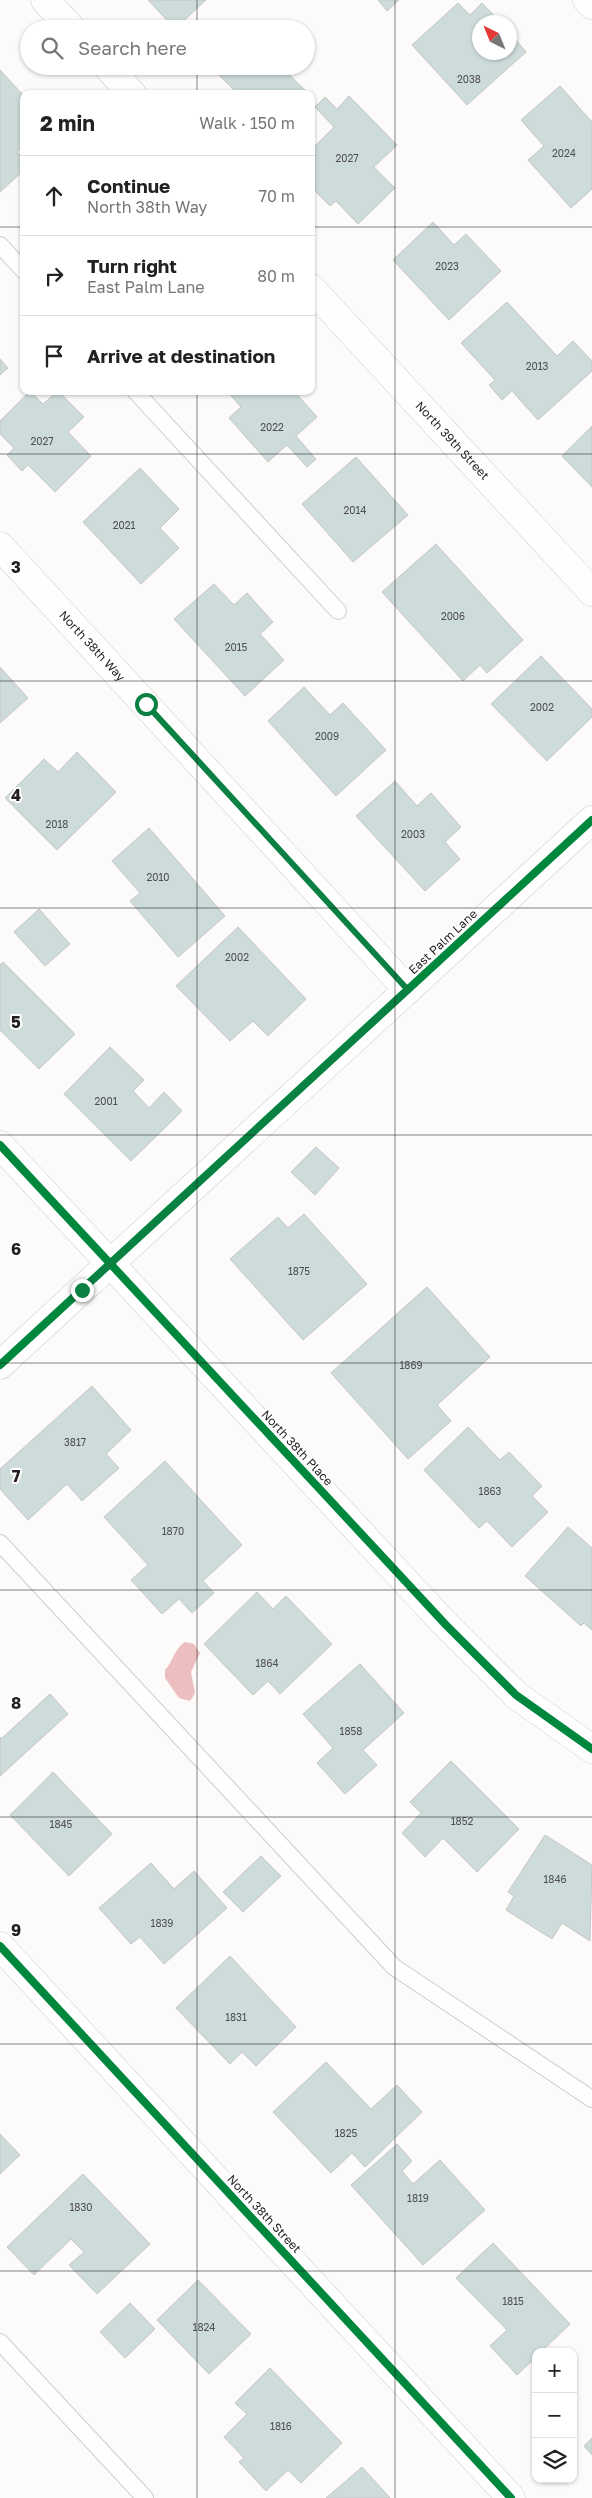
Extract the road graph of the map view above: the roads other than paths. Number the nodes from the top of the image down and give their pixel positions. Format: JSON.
{"nodes":[{"id":1,"x":45,"y":0,"type":"edge"},
{"id":2,"x":587,"y":0,"type":"edge"},
{"id":3,"x":592,"y":5,"type":"edge"},
{"id":4,"x":64,"y":20,"type":"edge"},
{"id":5,"x":114,"y":75,"type":"edge"},
{"id":6,"x":128,"y":90,"type":"edge"},
{"id":7,"x":0,"y":245,"type":"edge"},
{"id":8,"x":20,"y":267,"type":"edge"},
{"id":9,"x":315,"y":292,"type":"edge"},
{"id":10,"x":139,"y":395,"type":"edge"},
{"id":11,"x":0,"y":546,"type":"edge"},
{"id":12,"x":592,"y":592,"type":"edge"},
{"id":13,"x":338,"y":611,"type":"dead end"},
{"id":14,"x":592,"y":820,"type":"edge"},
{"id":15,"x":408,"y":990,"type":"junction"},
{"id":16,"x":0,"y":1145,"type":"edge"},
{"id":17,"x":110,"y":1264,"type":"junction"},
{"id":18,"x":0,"y":1365,"type":"edge"},
{"id":19,"x":0,"y":1543,"type":"edge"},
{"id":20,"x":592,"y":1749,"type":"edge"},
{"id":21,"x":0,"y":1946,"type":"edge"},
{"id":22,"x":592,"y":2099,"type":"edge"},
{"id":23,"x":0,"y":2342,"type":"edge"},
{"id":24,"x":144,"y":2498,"type":"edge"},
{"id":25,"x":511,"y":2498,"type":"edge"}],
"edges":[{"from":1,"to":4,"type":"street"},
{"from":2,"to":3,"type":"street"},
{"from":5,"to":6,"type":"street"},
{"from":7,"to":8,"type":"lane"},
{"from":9,"to":12,"type":"street","name":"North 39th Street"},
{"from":10,"to":13,"type":"lane"},
{"from":11,"to":15,"type":"street","name":"North 38th Way"},
{"from":14,"to":15,"type":"street","name":"East Palm Lane"},
{"from":15,"to":17,"type":"street","name":"East Palm Lane"},
{"from":16,"to":17,"type":"street","name":"North 38th Place"},
{"from":17,"to":18,"type":"street","name":"East Palm Lane"},
{"from":17,"to":20,"type":"street","name":"North 38th Place"},
{"from":19,"to":22,"type":"lane"},
{"from":21,"to":25,"type":"street","name":"North 38th Street"},
{"from":23,"to":24,"type":"lane"}]}
